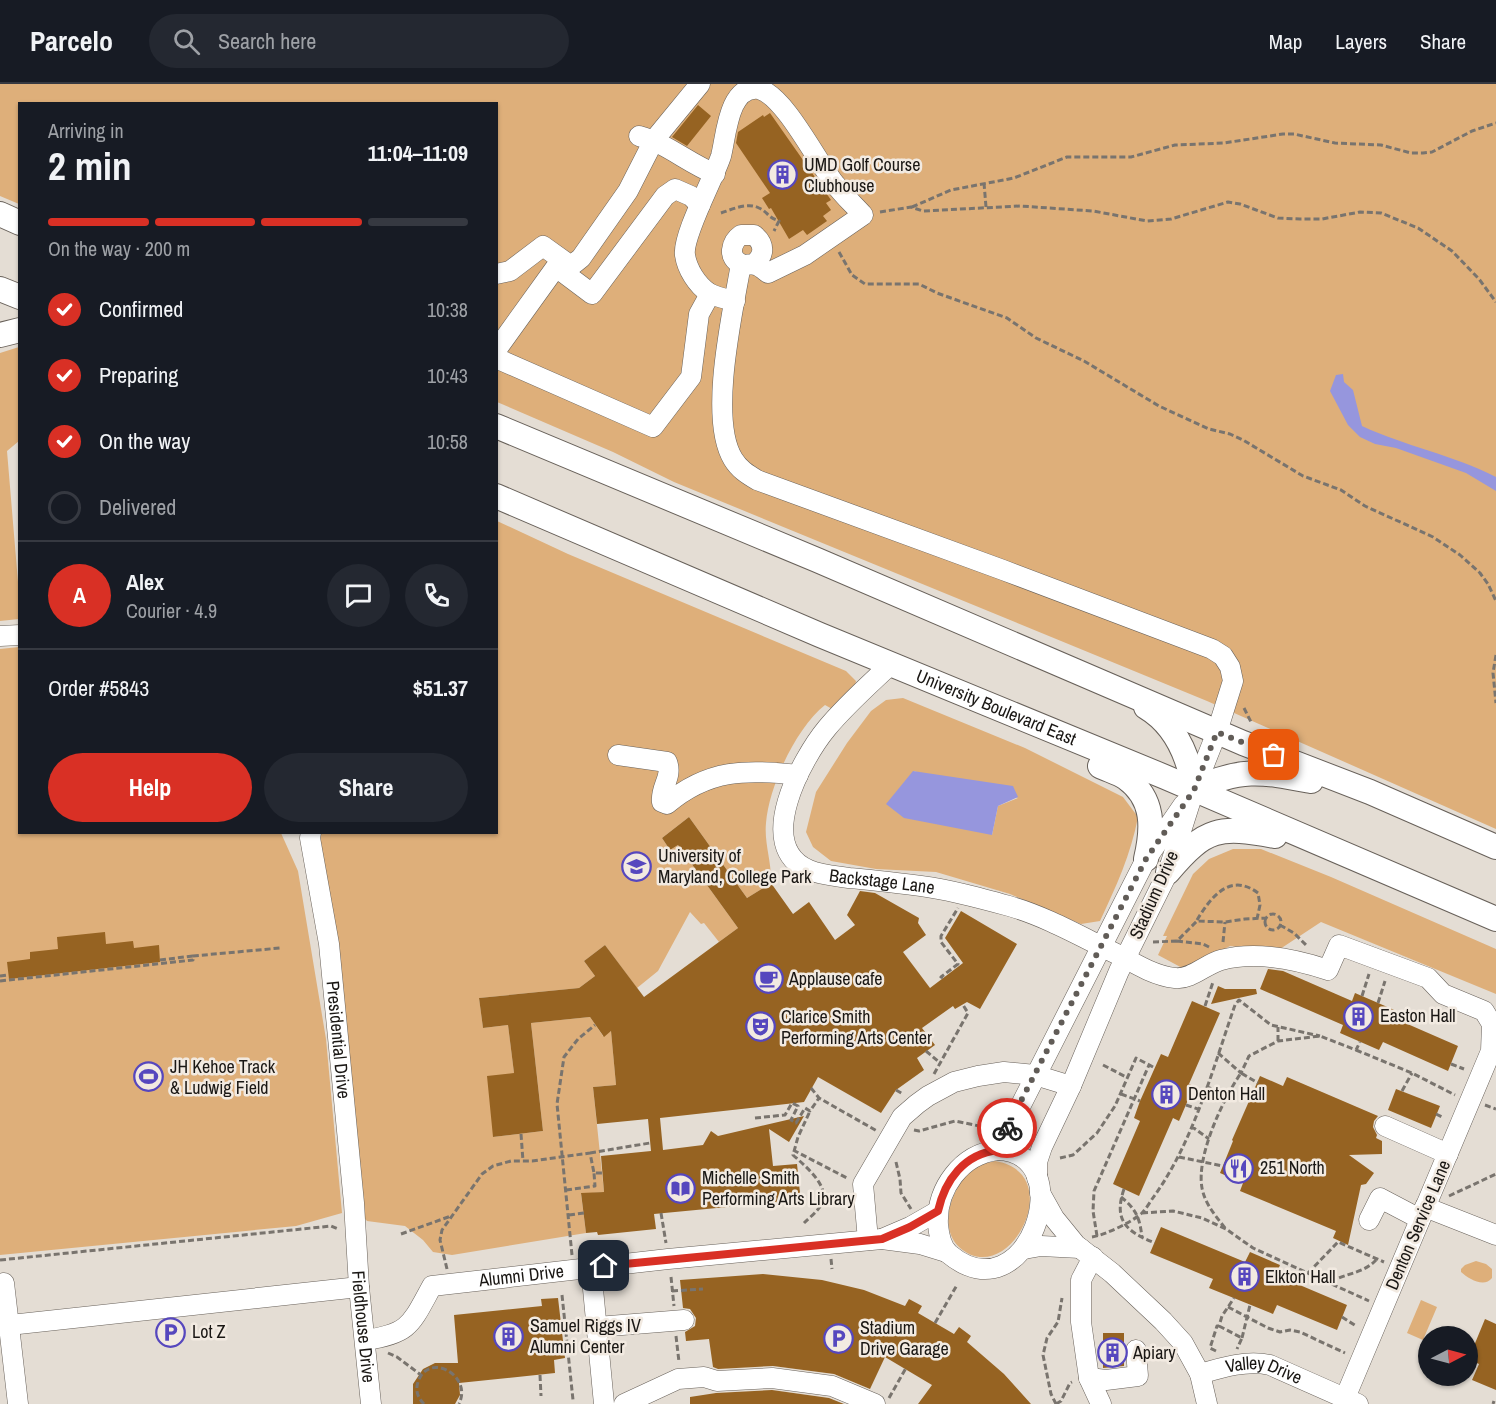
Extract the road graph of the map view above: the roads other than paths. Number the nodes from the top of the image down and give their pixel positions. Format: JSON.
{"nodes":[{"id":1,"x":700,"y":84,"type":"edge"},
{"id":2,"x":736,"y":88,"type":"edge"},
{"id":3,"x":646,"y":138,"type":"junction"},
{"id":4,"x":715,"y":174,"type":"junction"},
{"id":5,"x":700,"y":205,"type":"junction"},
{"id":6,"x":0,"y":214,"type":"edge"},
{"id":7,"x":18,"y":221,"type":"edge"},
{"id":8,"x":498,"y":277,"type":"edge"},
{"id":9,"x":0,"y":289,"type":"edge"},
{"id":10,"x":710,"y":294,"type":"junction"},
{"id":11,"x":18,"y":296,"type":"edge"},
{"id":12,"x":735,"y":301,"type":"junction"},
{"id":13,"x":18,"y":330,"type":"edge"},
{"id":14,"x":0,"y":335,"type":"edge"},
{"id":15,"x":498,"y":348,"type":"edge"},
{"id":16,"x":498,"y":359,"type":"edge"},
{"id":17,"x":498,"y":427,"type":"edge"},
{"id":18,"x":498,"y":497,"type":"edge"},
{"id":19,"x":18,"y":635,"type":"edge"},
{"id":20,"x":0,"y":636,"type":"edge"},
{"id":21,"x":891,"y":664,"type":"junction"},
{"id":22,"x":1112,"y":687,"type":"junction"},
{"id":23,"x":991,"y":707,"type":"junction"},
{"id":24,"x":1217,"y":732,"type":"junction"},
{"id":25,"x":618,"y":755,"type":"dead end"},
{"id":26,"x":798,"y":775,"type":"junction"},
{"id":27,"x":1194,"y":790,"type":"junction"},
{"id":28,"x":1370,"y":792,"type":"junction"},
{"id":29,"x":311,"y":834,"type":"edge"},
{"id":30,"x":1496,"y":847,"type":"edge"},
{"id":31,"x":1328,"y":848,"type":"junction"},
{"id":32,"x":1146,"y":859,"type":"junction"},
{"id":33,"x":1168,"y":872,"type":"junction"},
{"id":34,"x":1496,"y":919,"type":"edge"},
{"id":35,"x":1102,"y":947,"type":"junction"},
{"id":36,"x":1125,"y":959,"type":"junction"},
{"id":37,"x":1491,"y":1051,"type":"joint"},
{"id":38,"x":1035,"y":1075,"type":"junction"},
{"id":39,"x":1071,"y":1086,"type":"junction"},
{"id":40,"x":1385,"y":1126,"type":"dead end"},
{"id":41,"x":998,"y":1150,"type":"junction"},
{"id":42,"x":1448,"y":1154,"type":"junction"},
{"id":43,"x":1038,"y":1185,"type":"junction"},
{"id":44,"x":938,"y":1211,"type":"junction"},
{"id":45,"x":1423,"y":1213,"type":"junction"},
{"id":46,"x":1369,"y":1220,"type":"dead end"},
{"id":47,"x":1496,"y":1235,"type":"edge"},
{"id":48,"x":875,"y":1239,"type":"junction"},
{"id":49,"x":1088,"y":1247,"type":"junction"},
{"id":50,"x":357,"y":1248,"type":"joint"},
{"id":51,"x":1024,"y":1249,"type":"junction"},
{"id":52,"x":946,"y":1252,"type":"junction"},
{"id":53,"x":591,"y":1268,"type":"junction"},
{"id":54,"x":4,"y":1283,"type":"dead end"},
{"id":55,"x":359,"y":1287,"type":"junction"},
{"id":56,"x":680,"y":1321,"type":"road end"},
{"id":57,"x":5,"y":1326,"type":"edge"},
{"id":58,"x":597,"y":1327,"type":"junction"},
{"id":59,"x":365,"y":1340,"type":"junction"},
{"id":60,"x":1137,"y":1350,"type":"dead end"},
{"id":61,"x":1200,"y":1374,"type":"junction"},
{"id":62,"x":1089,"y":1378,"type":"junction"},
{"id":63,"x":1352,"y":1401,"type":"edge"},
{"id":64,"x":18,"y":1404,"type":"edge"},
{"id":65,"x":371,"y":1404,"type":"edge"},
{"id":66,"x":604,"y":1404,"type":"edge"},
{"id":67,"x":624,"y":1404,"type":"edge"},
{"id":68,"x":875,"y":1404,"type":"edge"},
{"id":69,"x":1101,"y":1404,"type":"edge"},
{"id":70,"x":1207,"y":1404,"type":"edge"}],
"edges":[{"from":1,"to":3,"type":"street"},
{"from":2,"to":4,"type":"street"},
{"from":2,"to":12,"type":"street"},
{"from":3,"to":4,"type":"street"},
{"from":3,"to":8,"type":"street"},
{"from":4,"to":5,"type":"street"},
{"from":5,"to":10,"type":"street"},
{"from":5,"to":15,"type":"street"},
{"from":6,"to":7,"type":"main road"},
{"from":9,"to":11,"type":"main road"},
{"from":10,"to":12,"type":"street"},
{"from":10,"to":16,"type":"street"},
{"from":12,"to":24,"type":"street"},
{"from":13,"to":14,"type":"main road"},
{"from":17,"to":22,"type":"main road"},
{"from":18,"to":21,"type":"main road","name":"University Boulevard East"},
{"from":19,"to":20,"type":"street"},
{"from":21,"to":23,"type":"main road","name":"University Boulevard East"},
{"from":21,"to":26,"type":"street","name":"Backstage Lane"},
{"from":22,"to":24,"type":"main road"},
{"from":22,"to":27,"type":"main road"},
{"from":23,"to":27,"type":"main road","name":"University Boulevard East"},
{"from":23,"to":32,"type":"main road"},
{"from":24,"to":27,"type":"street"},
{"from":24,"to":28,"type":"main road"},
{"from":25,"to":26,"type":"street"},
{"from":26,"to":35,"type":"street","name":"Backstage Lane"},
{"from":27,"to":28,"type":"main road"},
{"from":27,"to":31,"type":"main road","name":"University Boulevard East"},
{"from":27,"to":32,"type":"street","name":"Stadium Drive"},
{"from":27,"to":33,"type":"street","name":"Stadium Drive"},
{"from":28,"to":30,"type":"main road"},
{"from":29,"to":50,"type":"street","name":"Presidential Drive"},
{"from":31,"to":33,"type":"main road"},
{"from":31,"to":34,"type":"main road","name":"University Boulevard East"},
{"from":32,"to":35,"type":"street","name":"Stadium Drive"},
{"from":33,"to":36,"type":"street","name":"Stadium Drive"},
{"from":35,"to":36,"type":"street","name":"Backstage Lane"},
{"from":35,"to":38,"type":"street","name":"Stadium Drive"},
{"from":36,"to":37,"type":"street","name":"Backstage Lane"},
{"from":36,"to":39,"type":"street","name":"Stadium Drive"},
{"from":37,"to":42,"type":"street","name":"Denton Service Lane"},
{"from":38,"to":39,"type":"street"},
{"from":38,"to":41,"type":"street","name":"Stadium Drive"},
{"from":38,"to":48,"type":"street"},
{"from":39,"to":43,"type":"street","name":"Stadium Drive"},
{"from":40,"to":42,"type":"street"},
{"from":41,"to":43,"type":"street"},
{"from":41,"to":44,"type":"street"},
{"from":42,"to":45,"type":"street","name":"Denton Service Lane"},
{"from":43,"to":49,"type":"street"},
{"from":43,"to":51,"type":"street"},
{"from":44,"to":48,"type":"street"},
{"from":44,"to":52,"type":"street"},
{"from":45,"to":46,"type":"street"},
{"from":45,"to":47,"type":"street"},
{"from":45,"to":63,"type":"street","name":"Denton Service Lane"},
{"from":48,"to":52,"type":"street"},
{"from":48,"to":53,"type":"street","name":"Alumni Drive"},
{"from":49,"to":51,"type":"street"},
{"from":49,"to":61,"type":"street"},
{"from":49,"to":62,"type":"street"},
{"from":50,"to":55,"type":"street","name":"Fieldhouse Drive"},
{"from":51,"to":52,"type":"street"},
{"from":53,"to":58,"type":"street"},
{"from":53,"to":59,"type":"street","name":"Alumni Drive"},
{"from":54,"to":57,"type":"street"},
{"from":55,"to":57,"type":"street"},
{"from":55,"to":59,"type":"street","name":"Fieldhouse Drive"},
{"from":56,"to":58,"type":"street"},
{"from":57,"to":64,"type":"street"},
{"from":58,"to":66,"type":"street"},
{"from":59,"to":65,"type":"street","name":"Fieldhouse Drive"},
{"from":60,"to":62,"type":"street"},
{"from":61,"to":63,"type":"street","name":"Valley Drive"},
{"from":61,"to":70,"type":"street"},
{"from":62,"to":69,"type":"street"},
{"from":67,"to":68,"type":"street"}]}
